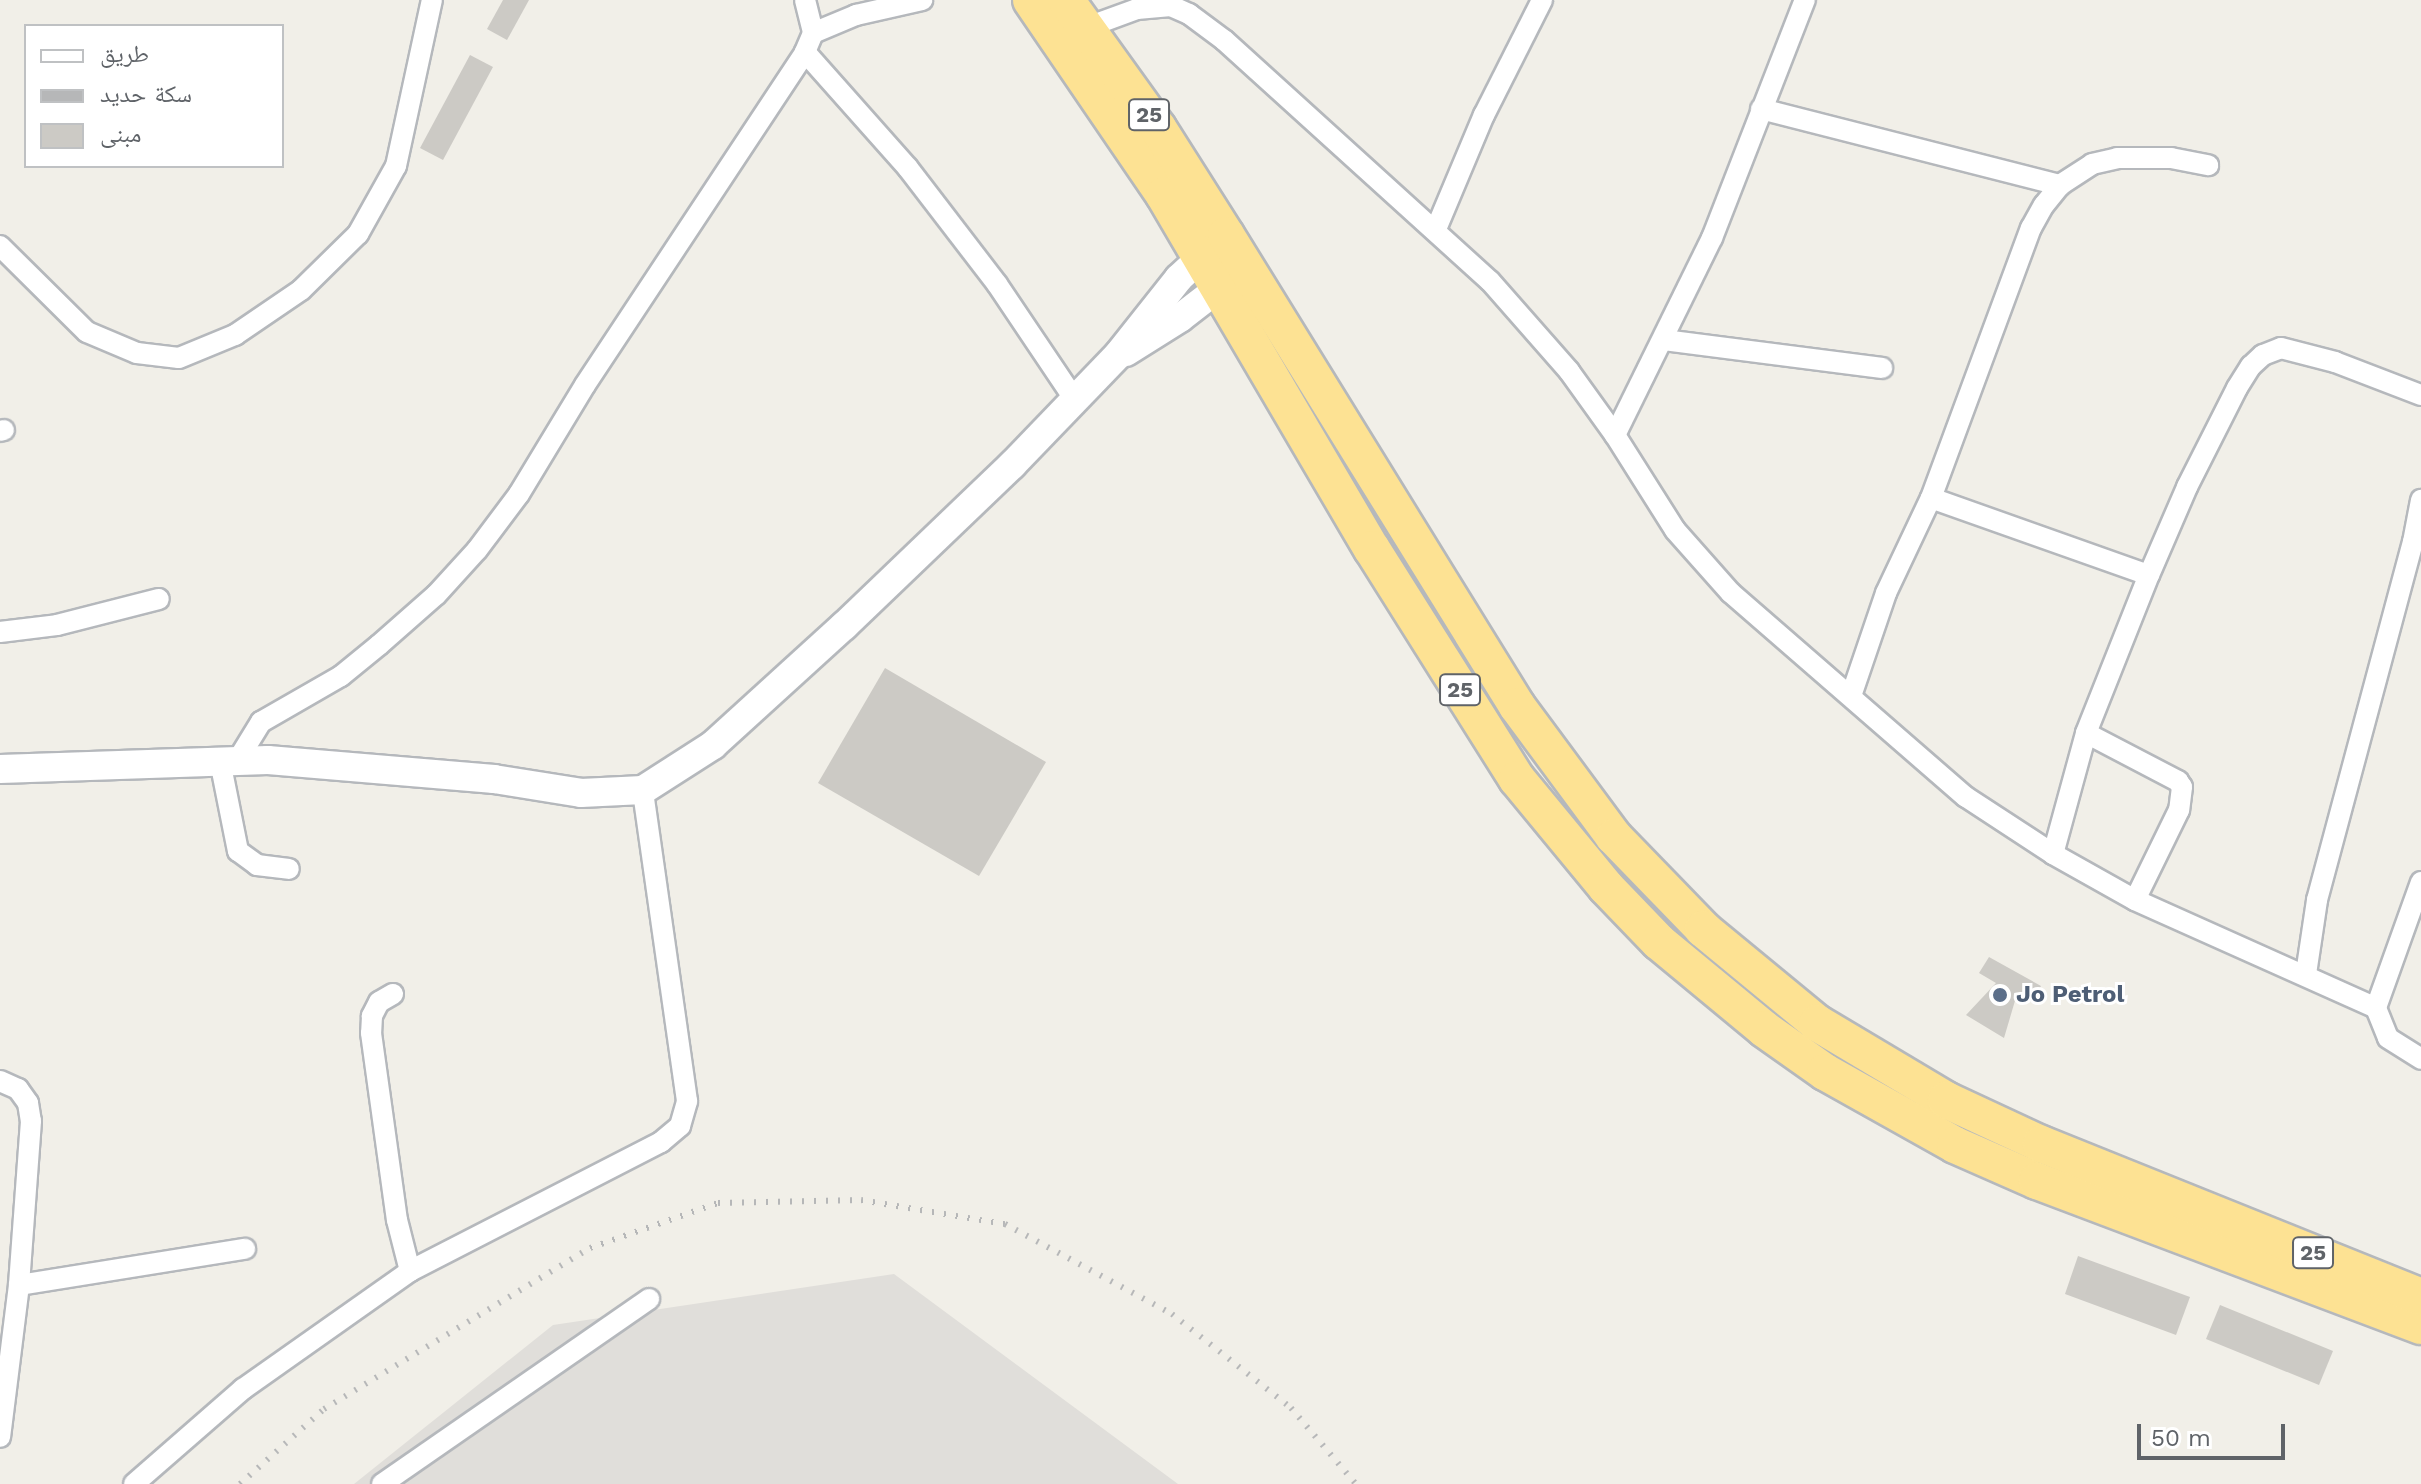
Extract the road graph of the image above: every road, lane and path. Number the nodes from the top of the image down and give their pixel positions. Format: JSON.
{"nodes":[{"id":1,"x":432,"y":0,"type":"edge"},
{"id":2,"x":805,"y":0,"type":"edge"},
{"id":3,"x":922,"y":0,"type":"edge"},
{"id":4,"x":1023,"y":0,"type":"edge"},
{"id":5,"x":1032,"y":0,"type":"edge"},
{"id":6,"x":1542,"y":0,"type":"edge"},
{"id":7,"x":1805,"y":0,"type":"edge"},
{"id":8,"x":1076,"y":14,"type":"edge"},
{"id":9,"x":809,"y":42,"type":"junction"},
{"id":10,"x":1761,"y":109,"type":"junction"},
{"id":11,"x":2208,"y":165,"type":"dead end"},
{"id":12,"x":2060,"y":185,"type":"junction"},
{"id":13,"x":1436,"y":229,"type":"junction"},
{"id":14,"x":0,"y":246,"type":"edge"},
{"id":15,"x":1222,"y":262,"type":"junction"},
{"id":16,"x":1664,"y":340,"type":"junction"},
{"id":17,"x":1882,"y":368,"type":"dead end"},
{"id":18,"x":2421,"y":395,"type":"edge"},
{"id":19,"x":1075,"y":400,"type":"junction"},
{"id":20,"x":1615,"y":435,"type":"junction"},
{"id":21,"x":1931,"y":498,"type":"junction"},
{"id":22,"x":2421,"y":500,"type":"edge"},
{"id":23,"x":2417,"y":544,"type":"edge"},
{"id":24,"x":2149,"y":575,"type":"junction"},
{"id":25,"x":159,"y":599,"type":"dead end"},
{"id":26,"x":0,"y":632,"type":"edge"},
{"id":27,"x":1851,"y":696,"type":"junction"},
{"id":28,"x":2086,"y":733,"type":"junction"},
{"id":29,"x":228,"y":761,"type":"junction"},
{"id":30,"x":0,"y":769,"type":"edge"},
{"id":31,"x":643,"y":790,"type":"junction"},
{"id":32,"x":2053,"y":854,"type":"junction"},
{"id":33,"x":289,"y":869,"type":"dead end"},
{"id":34,"x":2421,"y":882,"type":"edge"},
{"id":35,"x":2135,"y":900,"type":"junction"},
{"id":36,"x":2306,"y":974,"type":"junction"},
{"id":37,"x":393,"y":994,"type":"dead end"},
{"id":38,"x":2376,"y":1008,"type":"junction"},
{"id":39,"x":2421,"y":1059,"type":"edge"},
{"id":40,"x":0,"y":1081,"type":"edge"},
{"id":41,"x":245,"y":1249,"type":"dead end"},
{"id":42,"x":410,"y":1271,"type":"junction"},
{"id":43,"x":19,"y":1285,"type":"junction"},
{"id":44,"x":649,"y":1299,"type":"dead end"},
{"id":45,"x":2418,"y":1319,"type":"edge"},
{"id":46,"x":4,"y":1361,"type":"edge"},
{"id":47,"x":0,"y":1437,"type":"edge"},
{"id":48,"x":134,"y":1484,"type":"edge"},
{"id":49,"x":382,"y":1484,"type":"edge"}],
"edges":[{"from":1,"to":14,"type":"street"},
{"from":2,"to":9,"type":"street"},
{"from":3,"to":9,"type":"street"},
{"from":4,"to":5,"type":"street"},
{"from":5,"to":15,"type":"highway","number":"25"},
{"from":6,"to":13,"type":"street"},
{"from":7,"to":10,"type":"street"},
{"from":8,"to":13,"type":"street"},
{"from":8,"to":15,"type":"highway","number":"25"},
{"from":9,"to":19,"type":"street"},
{"from":9,"to":29,"type":"street"},
{"from":10,"to":12,"type":"street"},
{"from":10,"to":16,"type":"street"},
{"from":11,"to":12,"type":"street"},
{"from":12,"to":21,"type":"street"},
{"from":13,"to":20,"type":"street"},
{"from":15,"to":19,"type":"street"},
{"from":15,"to":45,"type":"highway","number":"25"},
{"from":16,"to":17,"type":"street"},
{"from":16,"to":20,"type":"street"},
{"from":18,"to":24,"type":"street"},
{"from":19,"to":31,"type":"street"},
{"from":20,"to":27,"type":"street"},
{"from":21,"to":24,"type":"street"},
{"from":21,"to":27,"type":"street"},
{"from":22,"to":23,"type":"street"},
{"from":23,"to":36,"type":"street"},
{"from":24,"to":28,"type":"street"},
{"from":25,"to":26,"type":"street"},
{"from":27,"to":32,"type":"street"},
{"from":28,"to":32,"type":"street"},
{"from":28,"to":35,"type":"street"},
{"from":29,"to":30,"type":"street"},
{"from":29,"to":31,"type":"street"},
{"from":29,"to":33,"type":"street"},
{"from":31,"to":42,"type":"street"},
{"from":32,"to":35,"type":"street"},
{"from":34,"to":38,"type":"street"},
{"from":35,"to":36,"type":"street"},
{"from":36,"to":38,"type":"street"},
{"from":37,"to":42,"type":"street"},
{"from":38,"to":39,"type":"street"},
{"from":40,"to":43,"type":"street"},
{"from":41,"to":43,"type":"street"},
{"from":42,"to":48,"type":"street"},
{"from":43,"to":46,"type":"street"},
{"from":44,"to":49,"type":"street"},
{"from":46,"to":47,"type":"street"}]}
